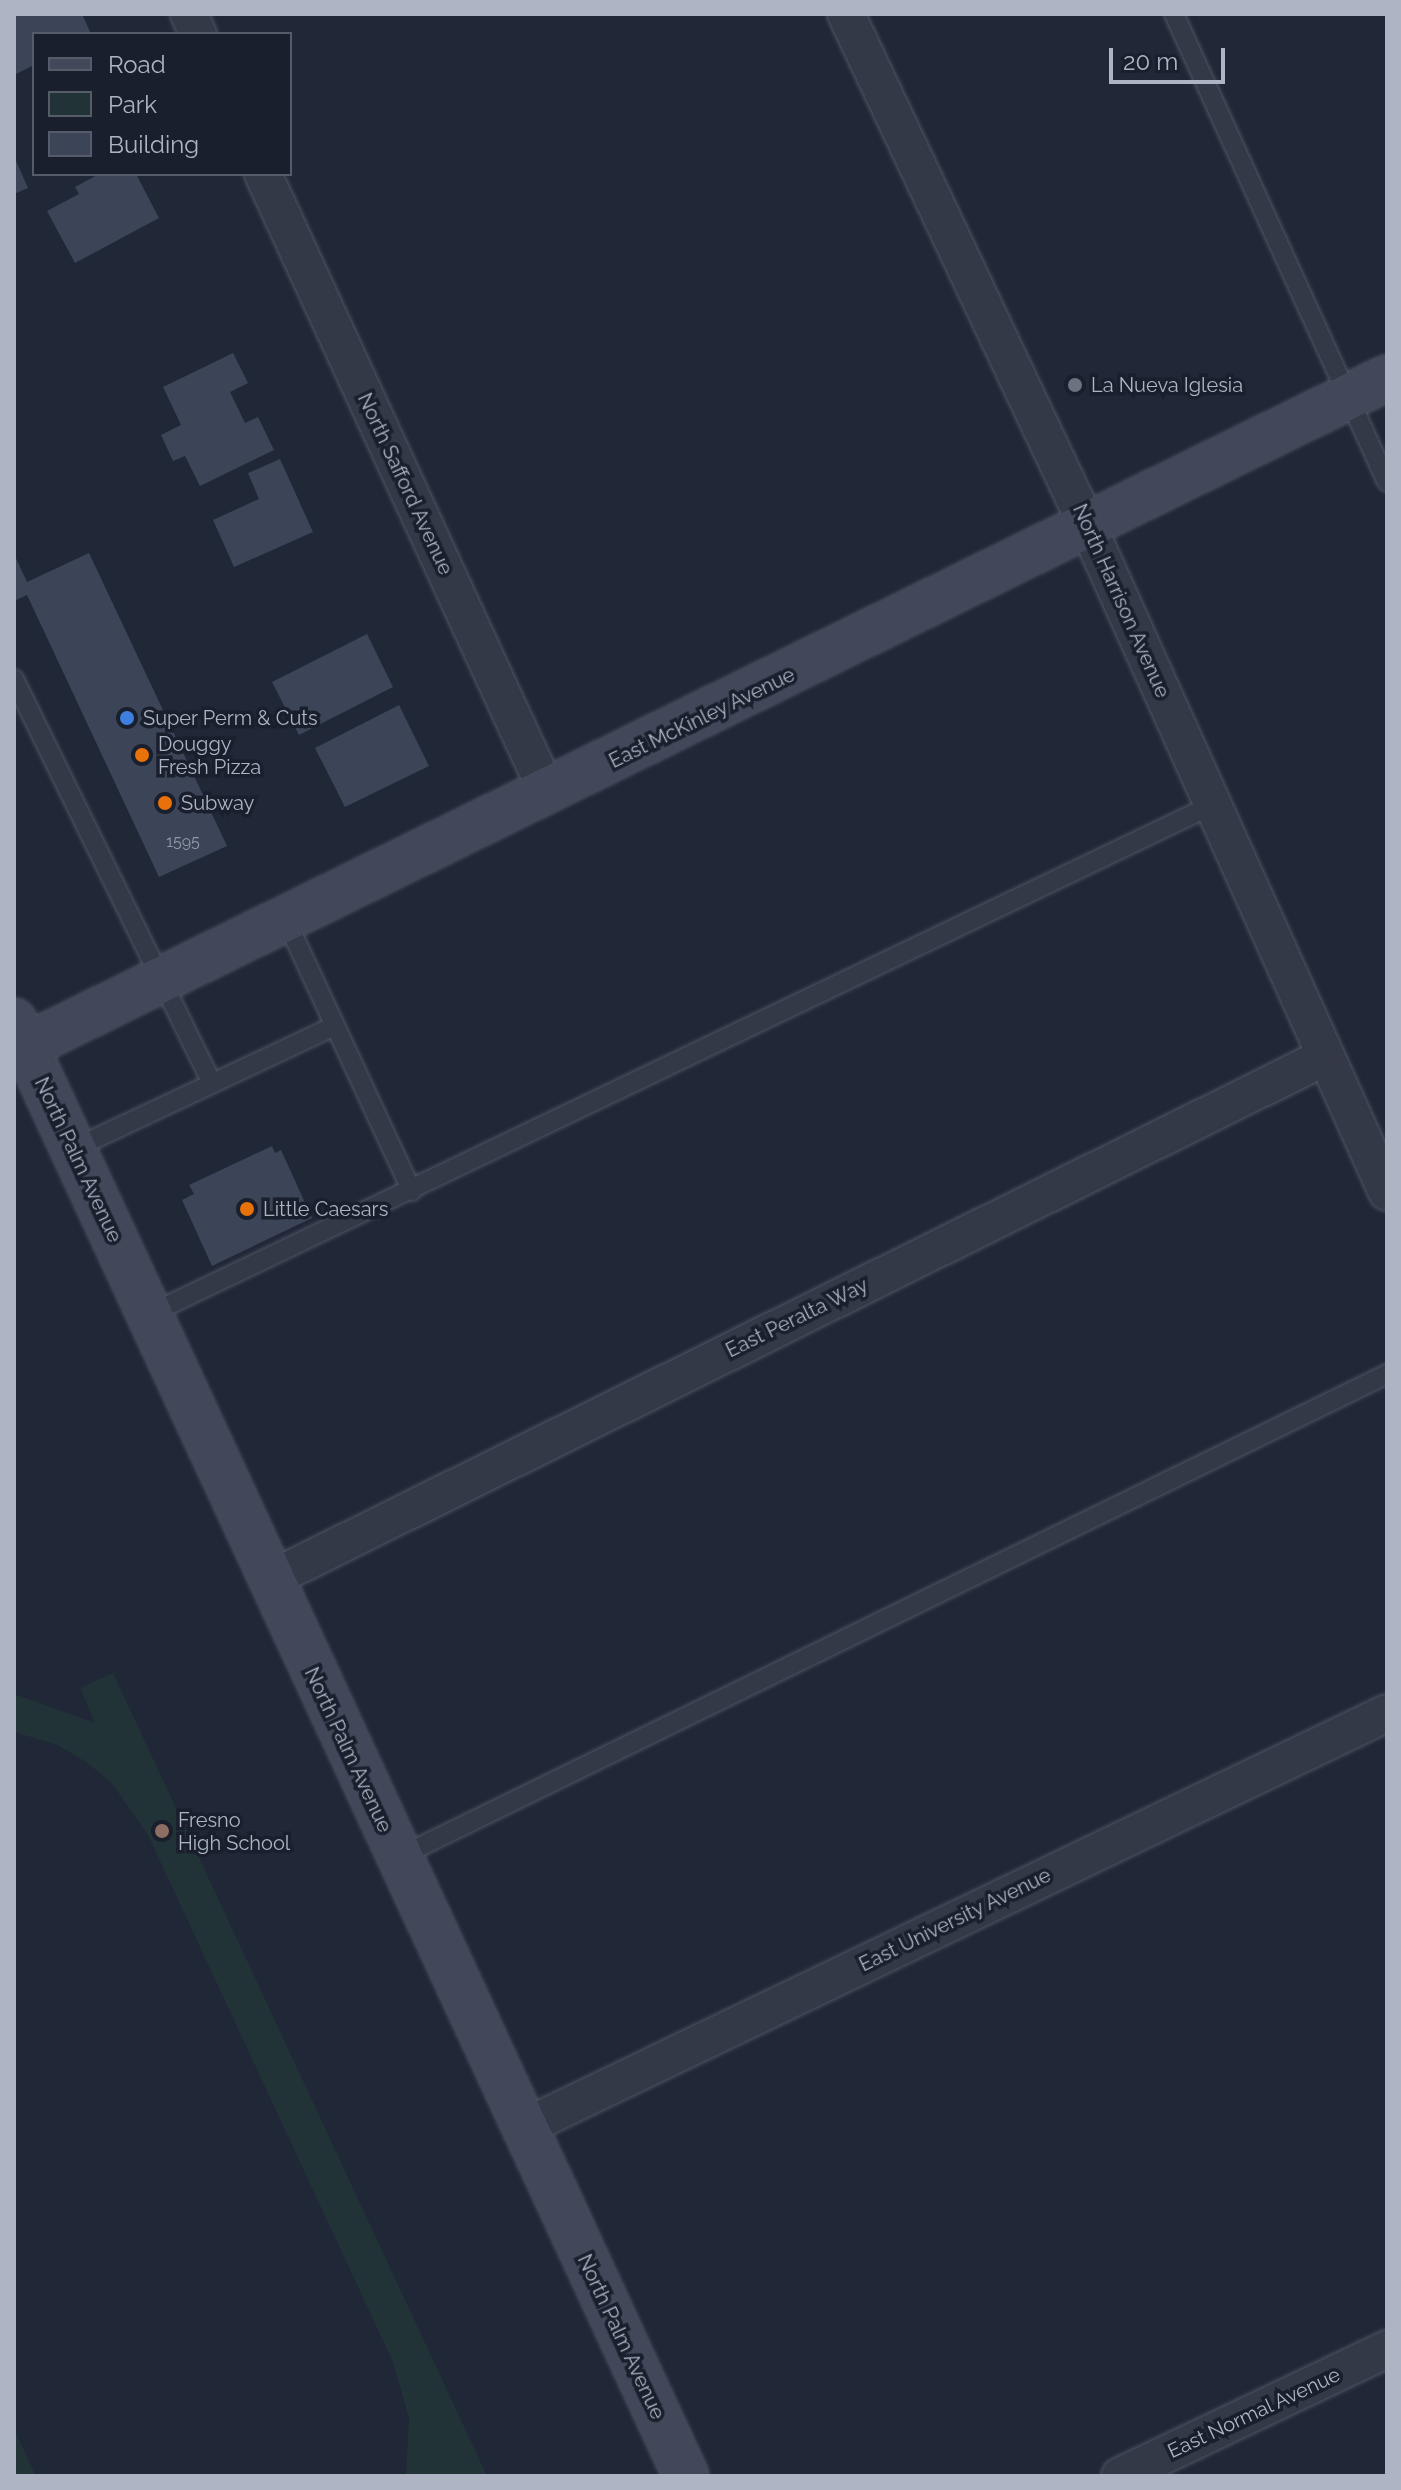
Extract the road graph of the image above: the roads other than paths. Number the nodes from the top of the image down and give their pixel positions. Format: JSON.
{"nodes":[{"id":1,"x":846,"y":14,"type":"edge"},
{"id":2,"x":1174,"y":14,"type":"edge"},
{"id":3,"x":264,"y":176,"type":"edge"},
{"id":4,"x":1387,"y":378,"type":"edge"},
{"id":5,"x":1347,"y":397,"type":"junction"},
{"id":6,"x":1387,"y":482,"type":"edge"},
{"id":7,"x":1088,"y":527,"type":"junction"},
{"id":8,"x":14,"y":679,"type":"edge"},
{"id":9,"x":548,"y":794,"type":"junction"},
{"id":10,"x":1212,"y":805,"type":"junction"},
{"id":11,"x":286,"y":920,"type":"junction"},
{"id":12,"x":163,"y":981,"type":"junction"},
{"id":13,"x":334,"y":1026,"type":"junction"},
{"id":14,"x":18,"y":1040,"type":"edge"},
{"id":15,"x":1325,"y":1057,"type":"junction"},
{"id":16,"x":211,"y":1081,"type":"junction"},
{"id":17,"x":72,"y":1149,"type":"junction"},
{"id":18,"x":412,"y":1191,"type":"junction"},
{"id":19,"x":1387,"y":1192,"type":"edge"},
{"id":20,"x":150,"y":1314,"type":"junction"},
{"id":21,"x":1387,"y":1374,"type":"edge"},
{"id":22,"x":269,"y":1580,"type":"junction"},
{"id":23,"x":1387,"y":1713,"type":"edge"},
{"id":24,"x":398,"y":1858,"type":"junction"},
{"id":25,"x":523,"y":2128,"type":"junction"},
{"id":26,"x":1387,"y":2349,"type":"edge"},
{"id":27,"x":686,"y":2476,"type":"edge"},
{"id":28,"x":1120,"y":2476,"type":"edge"}],
"edges":[{"from":1,"to":7,"type":"street","name":"North Harrison Avenue"},
{"from":2,"to":5,"type":"lane"},
{"from":3,"to":9,"type":"street","name":"North Safford Avenue"},
{"from":4,"to":5,"type":"main road","name":"East McKinley Avenue"},
{"from":5,"to":6,"type":"lane"},
{"from":5,"to":7,"type":"main road","name":"East McKinley Avenue"},
{"from":7,"to":9,"type":"main road","name":"East McKinley Avenue"},
{"from":7,"to":10,"type":"street","name":"North Harrison Avenue"},
{"from":8,"to":12,"type":"lane"},
{"from":9,"to":11,"type":"main road","name":"East McKinley Avenue"},
{"from":10,"to":15,"type":"street","name":"North Harrison Avenue"},
{"from":10,"to":18,"type":"lane"},
{"from":11,"to":12,"type":"main road","name":"East McKinley Avenue"},
{"from":11,"to":13,"type":"lane"},
{"from":12,"to":14,"type":"main road","name":"East McKinley Avenue"},
{"from":12,"to":16,"type":"lane"},
{"from":13,"to":16,"type":"lane"},
{"from":13,"to":18,"type":"lane"},
{"from":14,"to":17,"type":"main road","name":"North Palm Avenue"},
{"from":15,"to":19,"type":"street","name":"North Harrison Avenue"},
{"from":15,"to":22,"type":"street","name":"East Peralta Way"},
{"from":16,"to":17,"type":"lane"},
{"from":17,"to":20,"type":"main road","name":"North Palm Avenue"},
{"from":18,"to":20,"type":"lane"},
{"from":20,"to":22,"type":"main road","name":"North Palm Avenue"},
{"from":21,"to":24,"type":"lane"},
{"from":22,"to":24,"type":"main road","name":"North Palm Avenue"},
{"from":23,"to":25,"type":"street","name":"East University Avenue"},
{"from":24,"to":25,"type":"main road","name":"North Palm Avenue"},
{"from":25,"to":27,"type":"main road","name":"North Palm Avenue"},
{"from":26,"to":28,"type":"street","name":"East Normal Avenue"}]}
